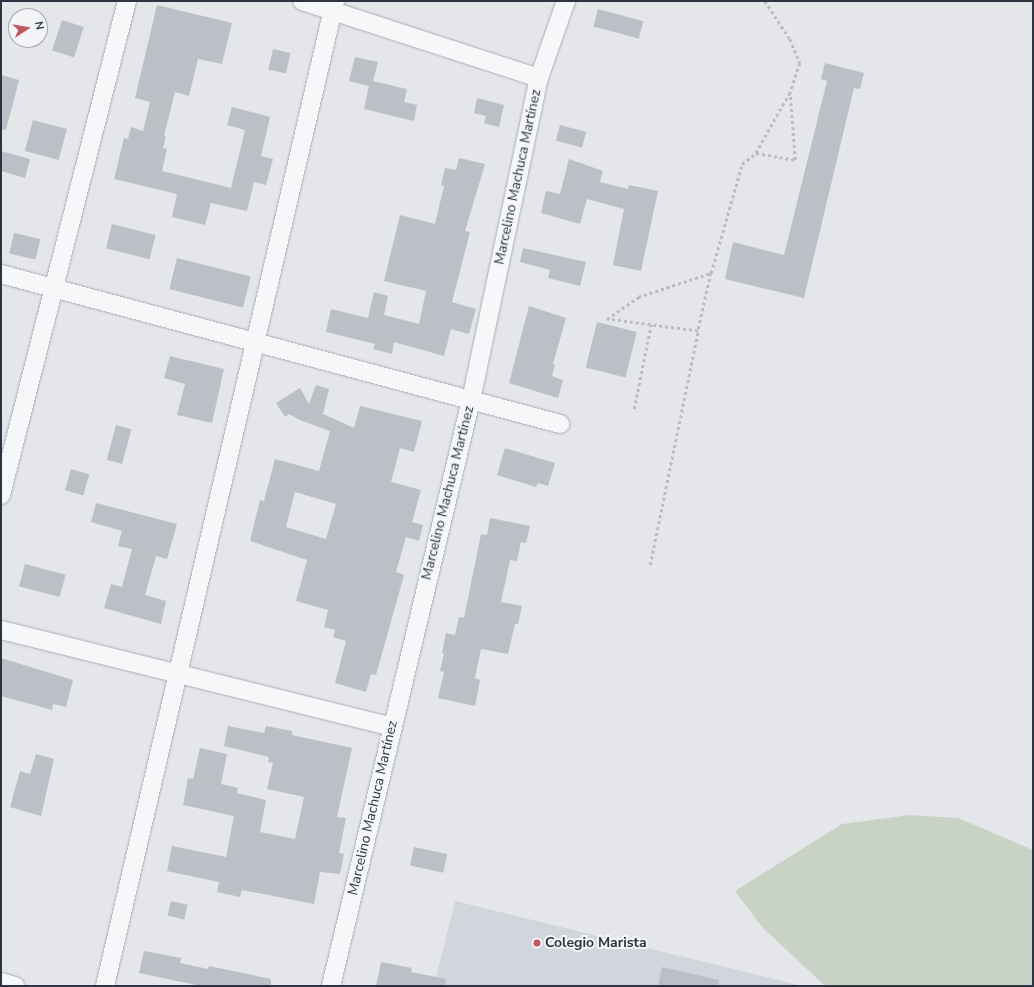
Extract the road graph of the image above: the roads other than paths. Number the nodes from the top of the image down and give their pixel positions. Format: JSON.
{"nodes":[{"id":1,"x":127,"y":1,"type":"edge"},
{"id":2,"x":302,"y":1,"type":"edge"},
{"id":3,"x":566,"y":1,"type":"edge"},
{"id":4,"x":334,"y":5,"type":"edge"},
{"id":5,"x":539,"y":78,"type":"junction"},
{"id":6,"x":1,"y":274,"type":"edge"},
{"id":7,"x":54,"y":288,"type":"junction"},
{"id":8,"x":255,"y":342,"type":"junction"},
{"id":9,"x":471,"y":400,"type":"junction"},
{"id":10,"x":560,"y":424,"type":"dead end"},
{"id":11,"x":1,"y":495,"type":"edge"},
{"id":12,"x":1,"y":630,"type":"edge"},
{"id":13,"x":178,"y":674,"type":"junction"},
{"id":14,"x":392,"y":727,"type":"junction"},
{"id":15,"x":1,"y":982,"type":"edge"},
{"id":16,"x":15,"y":986,"type":"edge"},
{"id":17,"x":105,"y":986,"type":"edge"},
{"id":18,"x":331,"y":986,"type":"edge"}],
"edges":[{"from":1,"to":7,"type":"street"},
{"from":2,"to":4,"type":"street"},
{"from":3,"to":5,"type":"street","name":"Marcelino Machuca Martínez"},
{"from":4,"to":5,"type":"street"},
{"from":4,"to":8,"type":"street"},
{"from":5,"to":9,"type":"street","name":"Marcelino Machuca Martínez"},
{"from":6,"to":7,"type":"street"},
{"from":7,"to":8,"type":"street"},
{"from":7,"to":11,"type":"street"},
{"from":8,"to":9,"type":"street"},
{"from":8,"to":13,"type":"street"},
{"from":9,"to":10,"type":"street"},
{"from":9,"to":14,"type":"street","name":"Marcelino Machuca Martínez"},
{"from":12,"to":13,"type":"street"},
{"from":13,"to":14,"type":"street"},
{"from":13,"to":17,"type":"street"},
{"from":14,"to":18,"type":"street","name":"Marcelino Machuca Martínez"},
{"from":15,"to":16,"type":"street"}]}
